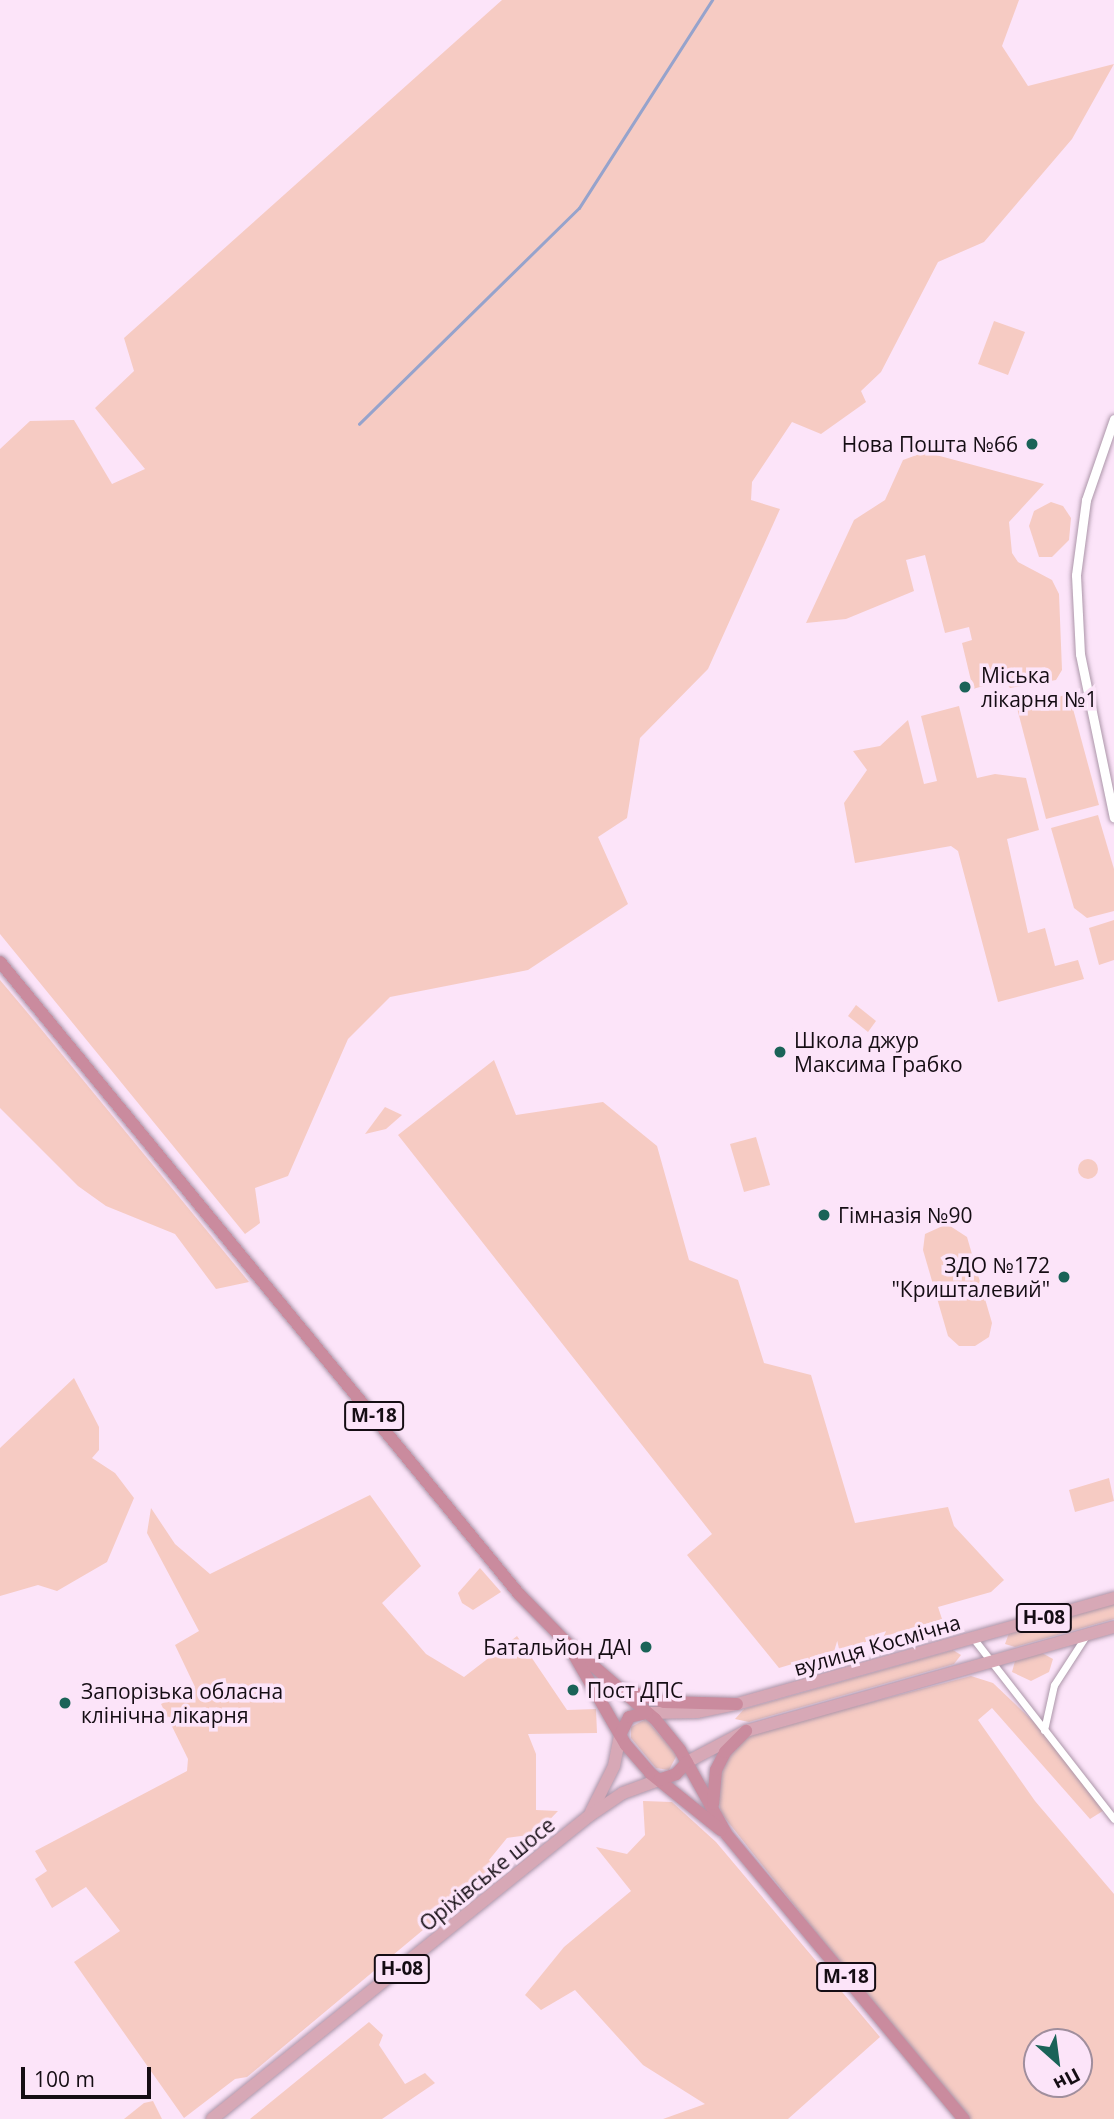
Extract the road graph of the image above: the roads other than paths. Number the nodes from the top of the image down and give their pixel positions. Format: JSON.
{"nodes":[{"id":1,"x":1114,"y":419,"type":"edge"},
{"id":2,"x":1114,"y":818,"type":"edge"},
{"id":3,"x":0,"y":962,"type":"edge"},
{"id":4,"x":1114,"y":1598,"type":"edge"},
{"id":5,"x":1114,"y":1627,"type":"edge"},
{"id":6,"x":1087,"y":1634,"type":"junction"},
{"id":7,"x":973,"y":1638,"type":"junction"},
{"id":8,"x":568,"y":1644,"type":"junction"},
{"id":9,"x":988,"y":1660,"type":"junction"},
{"id":10,"x":616,"y":1688,"type":"junction"},
{"id":11,"x":737,"y":1704,"type":"junction"},
{"id":12,"x":647,"y":1713,"type":"junction"},
{"id":13,"x":1044,"y":1730,"type":"junction"},
{"id":14,"x":746,"y":1731,"type":"junction"},
{"id":15,"x":620,"y":1735,"type":"junction"},
{"id":16,"x":687,"y":1762,"type":"junction"},
{"id":17,"x":659,"y":1780,"type":"junction"},
{"id":18,"x":713,"y":1811,"type":"junction"},
{"id":19,"x":589,"y":1816,"type":"junction"},
{"id":20,"x":1114,"y":1819,"type":"edge"},
{"id":21,"x":727,"y":1835,"type":"junction"},
{"id":22,"x":212,"y":2119,"type":"edge"},
{"id":23,"x":964,"y":2119,"type":"edge"}],
"edges":[{"from":1,"to":2,"type":"street"},
{"from":3,"to":8,"type":"highway","number":"М-18"},
{"from":4,"to":7,"type":"main road","name":"вулиця Космічна","number":"Н-08"},
{"from":5,"to":6,"type":"main road","number":"Н-08"},
{"from":6,"to":9,"type":"main road","number":"Н-08"},
{"from":6,"to":13,"type":"street"},
{"from":7,"to":9,"type":"street"},
{"from":7,"to":11,"type":"main road","name":"вулиця Космічна","number":"Н-08"},
{"from":8,"to":10,"type":"highway","number":"М-18"},
{"from":8,"to":15,"type":"highway","number":"М-18"},
{"from":9,"to":13,"type":"street"},
{"from":9,"to":14,"type":"main road","number":"Н-08"},
{"from":10,"to":11,"type":"highway"},
{"from":10,"to":12,"type":"highway","number":"М-18"},
{"from":11,"to":12,"type":"main road","name":"вулиця Космічна","number":"Н-08"},
{"from":12,"to":15,"type":"highway"},
{"from":12,"to":16,"type":"highway","number":"М-18"},
{"from":13,"to":20,"type":"street"},
{"from":14,"to":16,"type":"main road","number":"Н-08"},
{"from":14,"to":18,"type":"highway"},
{"from":15,"to":17,"type":"highway","number":"М-18"},
{"from":15,"to":19,"type":"main road","name":"Оріхівське шосе","number":"Н-08"},
{"from":16,"to":17,"type":"highway","number":"Н-08"},
{"from":16,"to":18,"type":"highway","number":"М-18"},
{"from":17,"to":19,"type":"main road","name":"Оріхівське шосе","number":"Н-08"},
{"from":17,"to":21,"type":"highway","number":"М-18"},
{"from":18,"to":21,"type":"highway","number":"М-18"},
{"from":19,"to":22,"type":"main road","name":"Оріхівське шосе","number":"Н-08"},
{"from":21,"to":23,"type":"highway","number":"М-18"}]}
